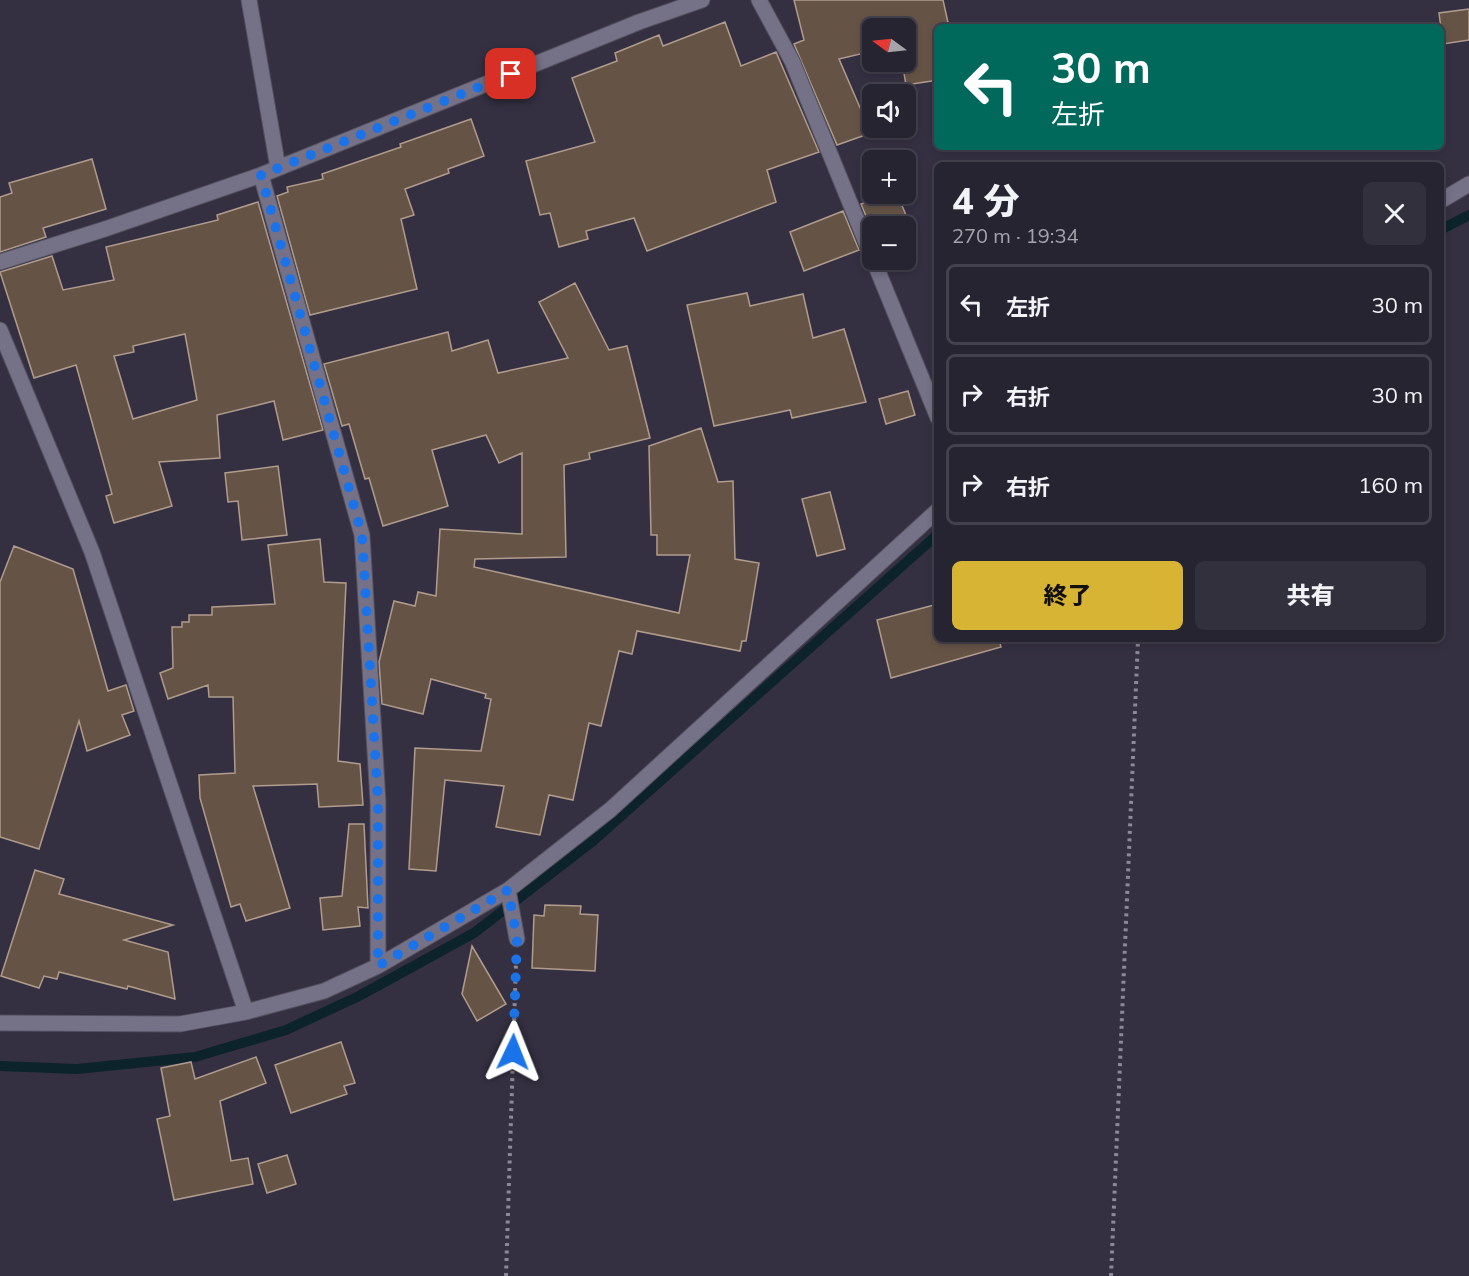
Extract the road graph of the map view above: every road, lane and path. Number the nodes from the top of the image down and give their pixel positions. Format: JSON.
{"nodes":[{"id":1,"x":249,"y":0,"type":"edge"},
{"id":2,"x":702,"y":0,"type":"edge"},
{"id":3,"x":759,"y":0,"type":"edge"},
{"id":4,"x":278,"y":168,"type":"junction"},
{"id":5,"x":261,"y":175,"type":"junction"},
{"id":6,"x":1469,"y":184,"type":"edge"},
{"id":7,"x":1444,"y":199,"type":"edge"},
{"id":8,"x":0,"y":262,"type":"edge"},
{"id":9,"x":0,"y":330,"type":"edge"},
{"id":10,"x":934,"y":408,"type":"edge"},
{"id":11,"x":934,"y":514,"type":"edge"},
{"id":12,"x":1138,"y":642,"type":"edge"},
{"id":13,"x":508,"y":890,"type":"junction"},
{"id":14,"x":517,"y":939,"type":"joint"},
{"id":15,"x":378,"y":966,"type":"junction"},
{"id":16,"x":246,"y":1012,"type":"junction"},
{"id":17,"x":0,"y":1023,"type":"edge"},
{"id":18,"x":506,"y":1276,"type":"edge"},
{"id":19,"x":1111,"y":1276,"type":"edge"}],
"edges":[{"from":1,"to":4,"type":"street"},
{"from":2,"to":4,"type":"street"},
{"from":3,"to":10,"type":"street"},
{"from":4,"to":5,"type":"street"},
{"from":5,"to":8,"type":"street"},
{"from":5,"to":15,"type":"street"},
{"from":6,"to":7,"type":"street"},
{"from":9,"to":16,"type":"street"},
{"from":11,"to":13,"type":"street"},
{"from":12,"to":19,"type":"path"},
{"from":13,"to":14,"type":"street"},
{"from":13,"to":15,"type":"street"},
{"from":14,"to":18,"type":"path"},
{"from":15,"to":16,"type":"street"},
{"from":16,"to":17,"type":"street"}]}
